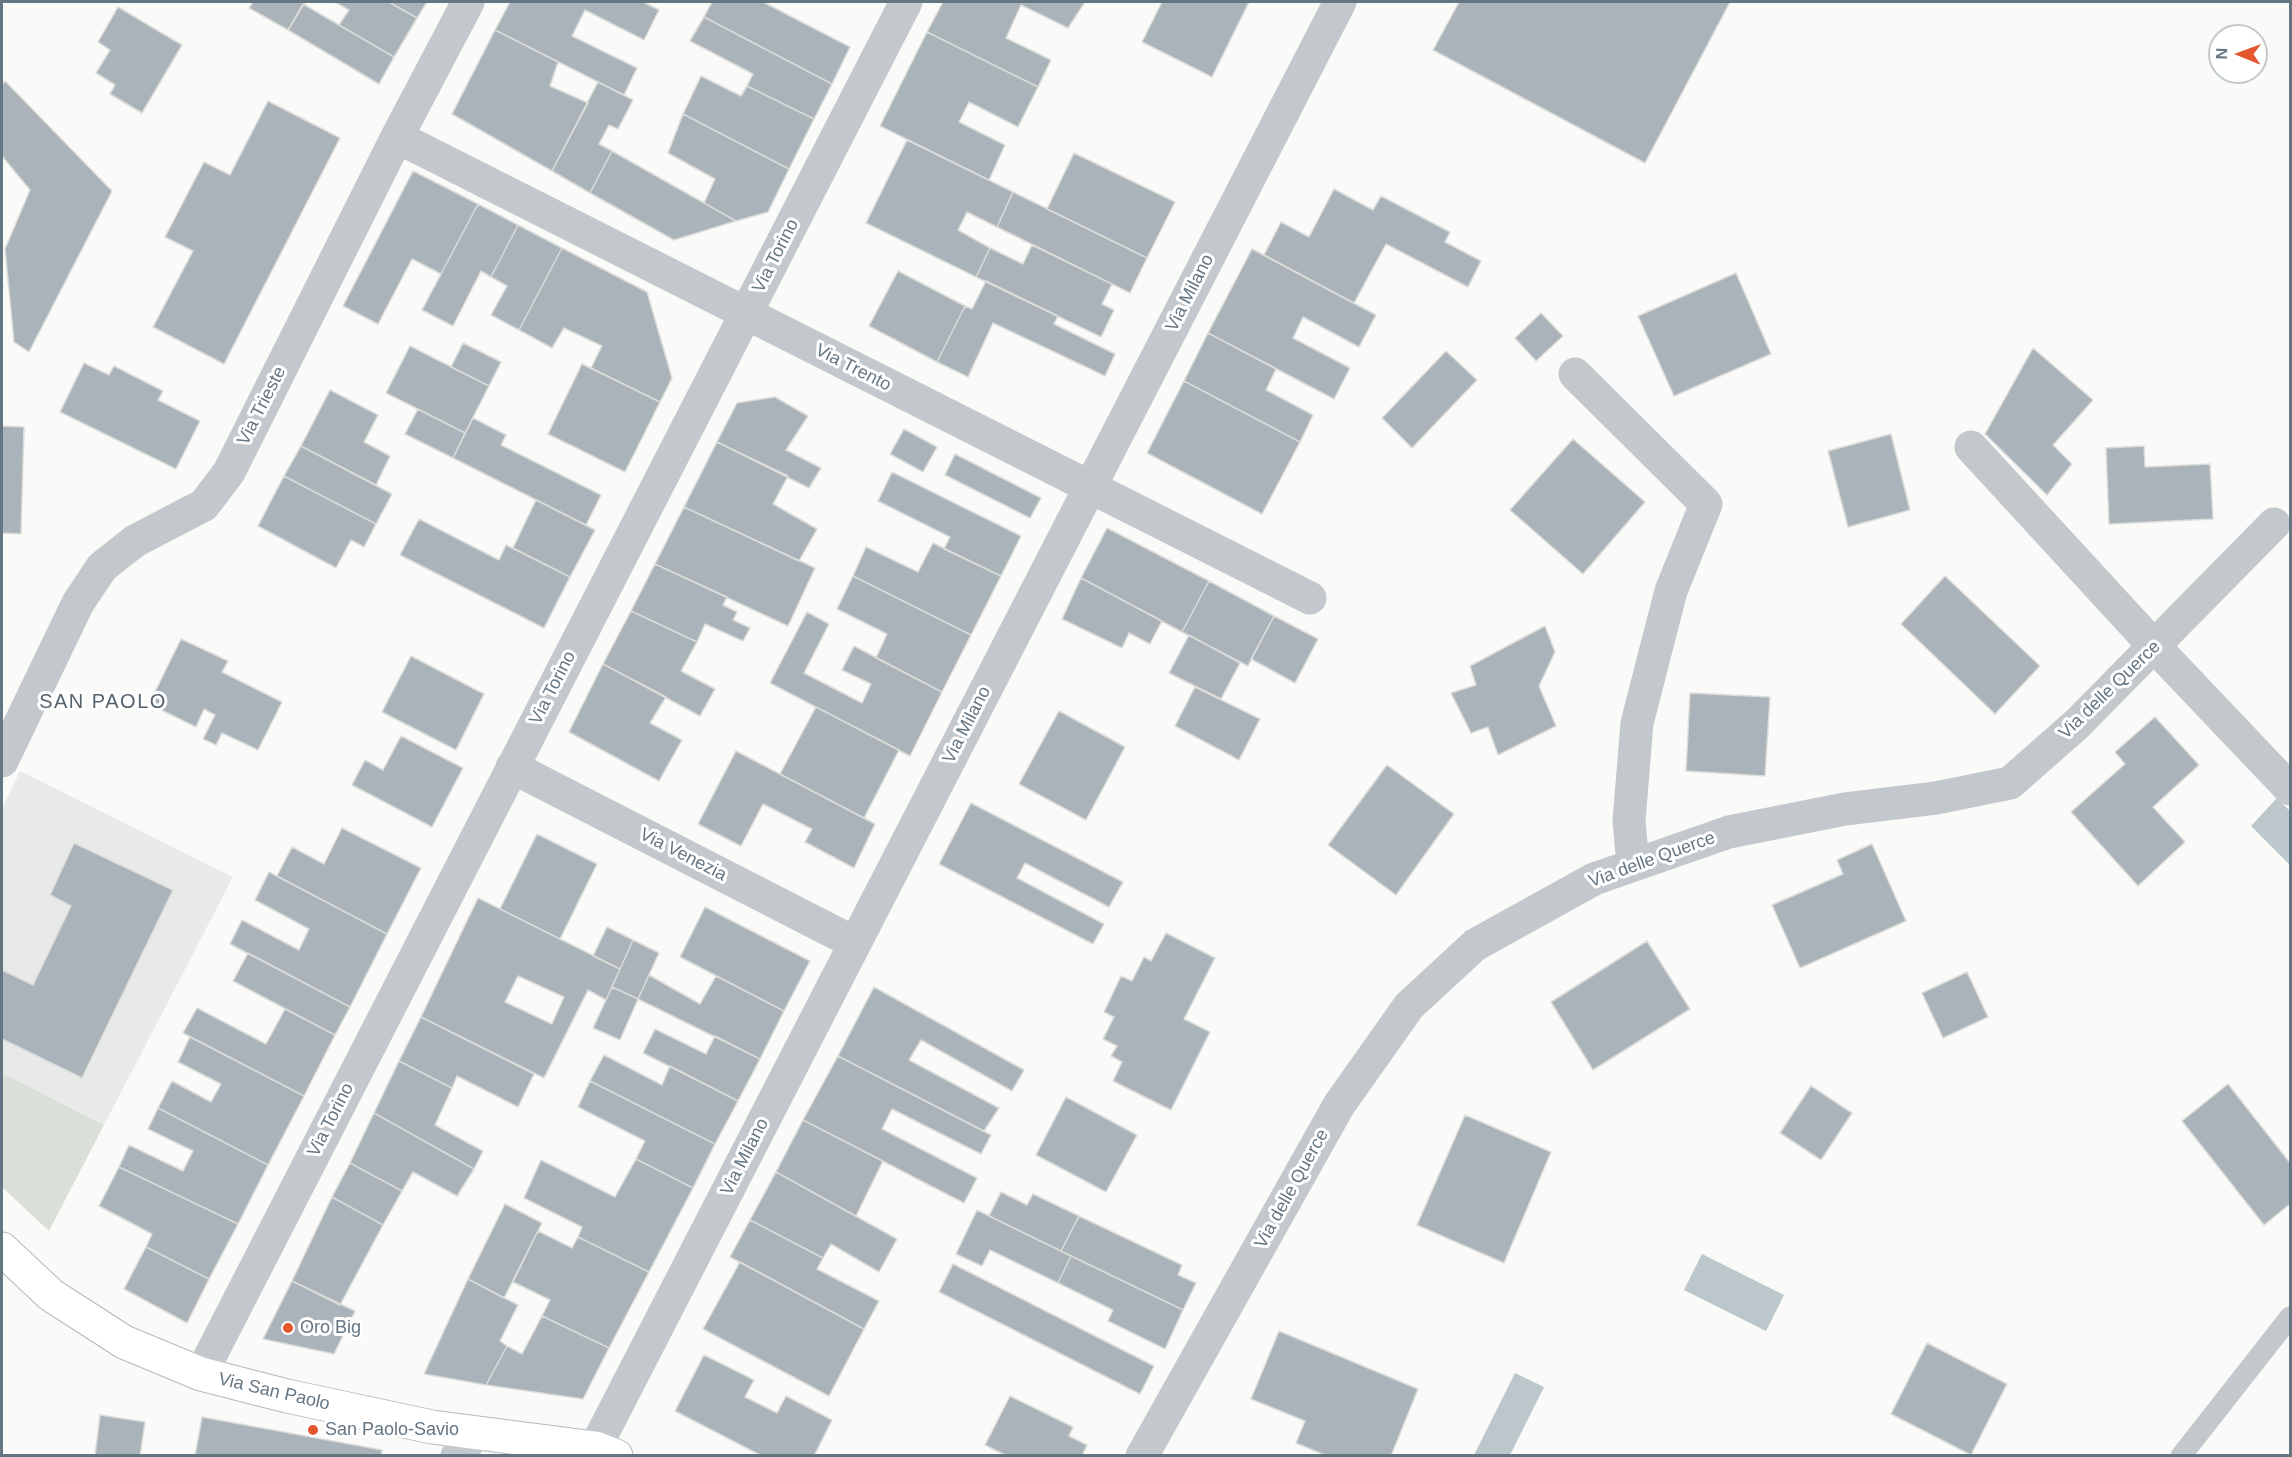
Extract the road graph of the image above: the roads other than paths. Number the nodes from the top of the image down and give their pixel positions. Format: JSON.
{"nodes":[{"id":1,"x":468,"y":2,"type":"edge"},
{"id":2,"x":906,"y":2,"type":"edge"},
{"id":3,"x":1340,"y":2,"type":"edge"},
{"id":4,"x":397,"y":137,"type":"junction"},
{"id":5,"x":746,"y":313,"type":"junction"},
{"id":6,"x":1575,"y":374,"type":"dead end"},
{"id":7,"x":1971,"y":447,"type":"dead end"},
{"id":8,"x":1089,"y":488,"type":"junction"},
{"id":9,"x":2274,"y":524,"type":"dead end"},
{"id":10,"x":1310,"y":597,"type":"dead end"},
{"id":11,"x":2155,"y":647,"type":"junction"},
{"id":12,"x":2,"y":761,"type":"edge"},
{"id":13,"x":512,"y":767,"type":"junction"},
{"id":14,"x":2290,"y":789,"type":"edge"},
{"id":15,"x":1633,"y":866,"type":"junction"},
{"id":16,"x":855,"y":943,"type":"junction"},
{"id":17,"x":2,"y":1249,"type":"edge"},
{"id":18,"x":2290,"y":1317,"type":"edge"},
{"id":19,"x":201,"y":1374,"type":"junction"},
{"id":20,"x":466,"y":1444,"type":"edge"},
{"id":21,"x":605,"y":1452,"type":"edge"},
{"id":22,"x":1142,"y":1455,"type":"edge"},
{"id":23,"x":2181,"y":1455,"type":"edge"}],
"edges":[{"from":1,"to":4,"type":"street","name":"Via Trieste"},
{"from":2,"to":5,"type":"street","name":"Via Torino"},
{"from":3,"to":8,"type":"street","name":"Via Milano"},
{"from":4,"to":5,"type":"street","name":"Via Trento"},
{"from":4,"to":12,"type":"street","name":"Via Trieste"},
{"from":5,"to":8,"type":"street","name":"Via Trento"},
{"from":5,"to":13,"type":"street","name":"Via Torino"},
{"from":6,"to":15,"type":"street"},
{"from":7,"to":11,"type":"street"},
{"from":8,"to":10,"type":"street","name":"Via Trento"},
{"from":8,"to":16,"type":"street","name":"Via Milano"},
{"from":9,"to":11,"type":"street","name":"Via delle Querce"},
{"from":11,"to":14,"type":"street"},
{"from":11,"to":15,"type":"street","name":"Via delle Querce"},
{"from":13,"to":16,"type":"street","name":"Via Venezia"},
{"from":13,"to":19,"type":"street","name":"Via Torino"},
{"from":15,"to":22,"type":"street","name":"Via delle Querce"},
{"from":16,"to":21,"type":"street","name":"Via Milano"},
{"from":17,"to":19,"type":"main road","name":"Via San Paolo"},
{"from":18,"to":23,"type":"lane"},
{"from":19,"to":20,"type":"main road","name":"Via San Paolo"},
{"from":20,"to":21,"type":"main road","name":"Via San Paolo"}]}
